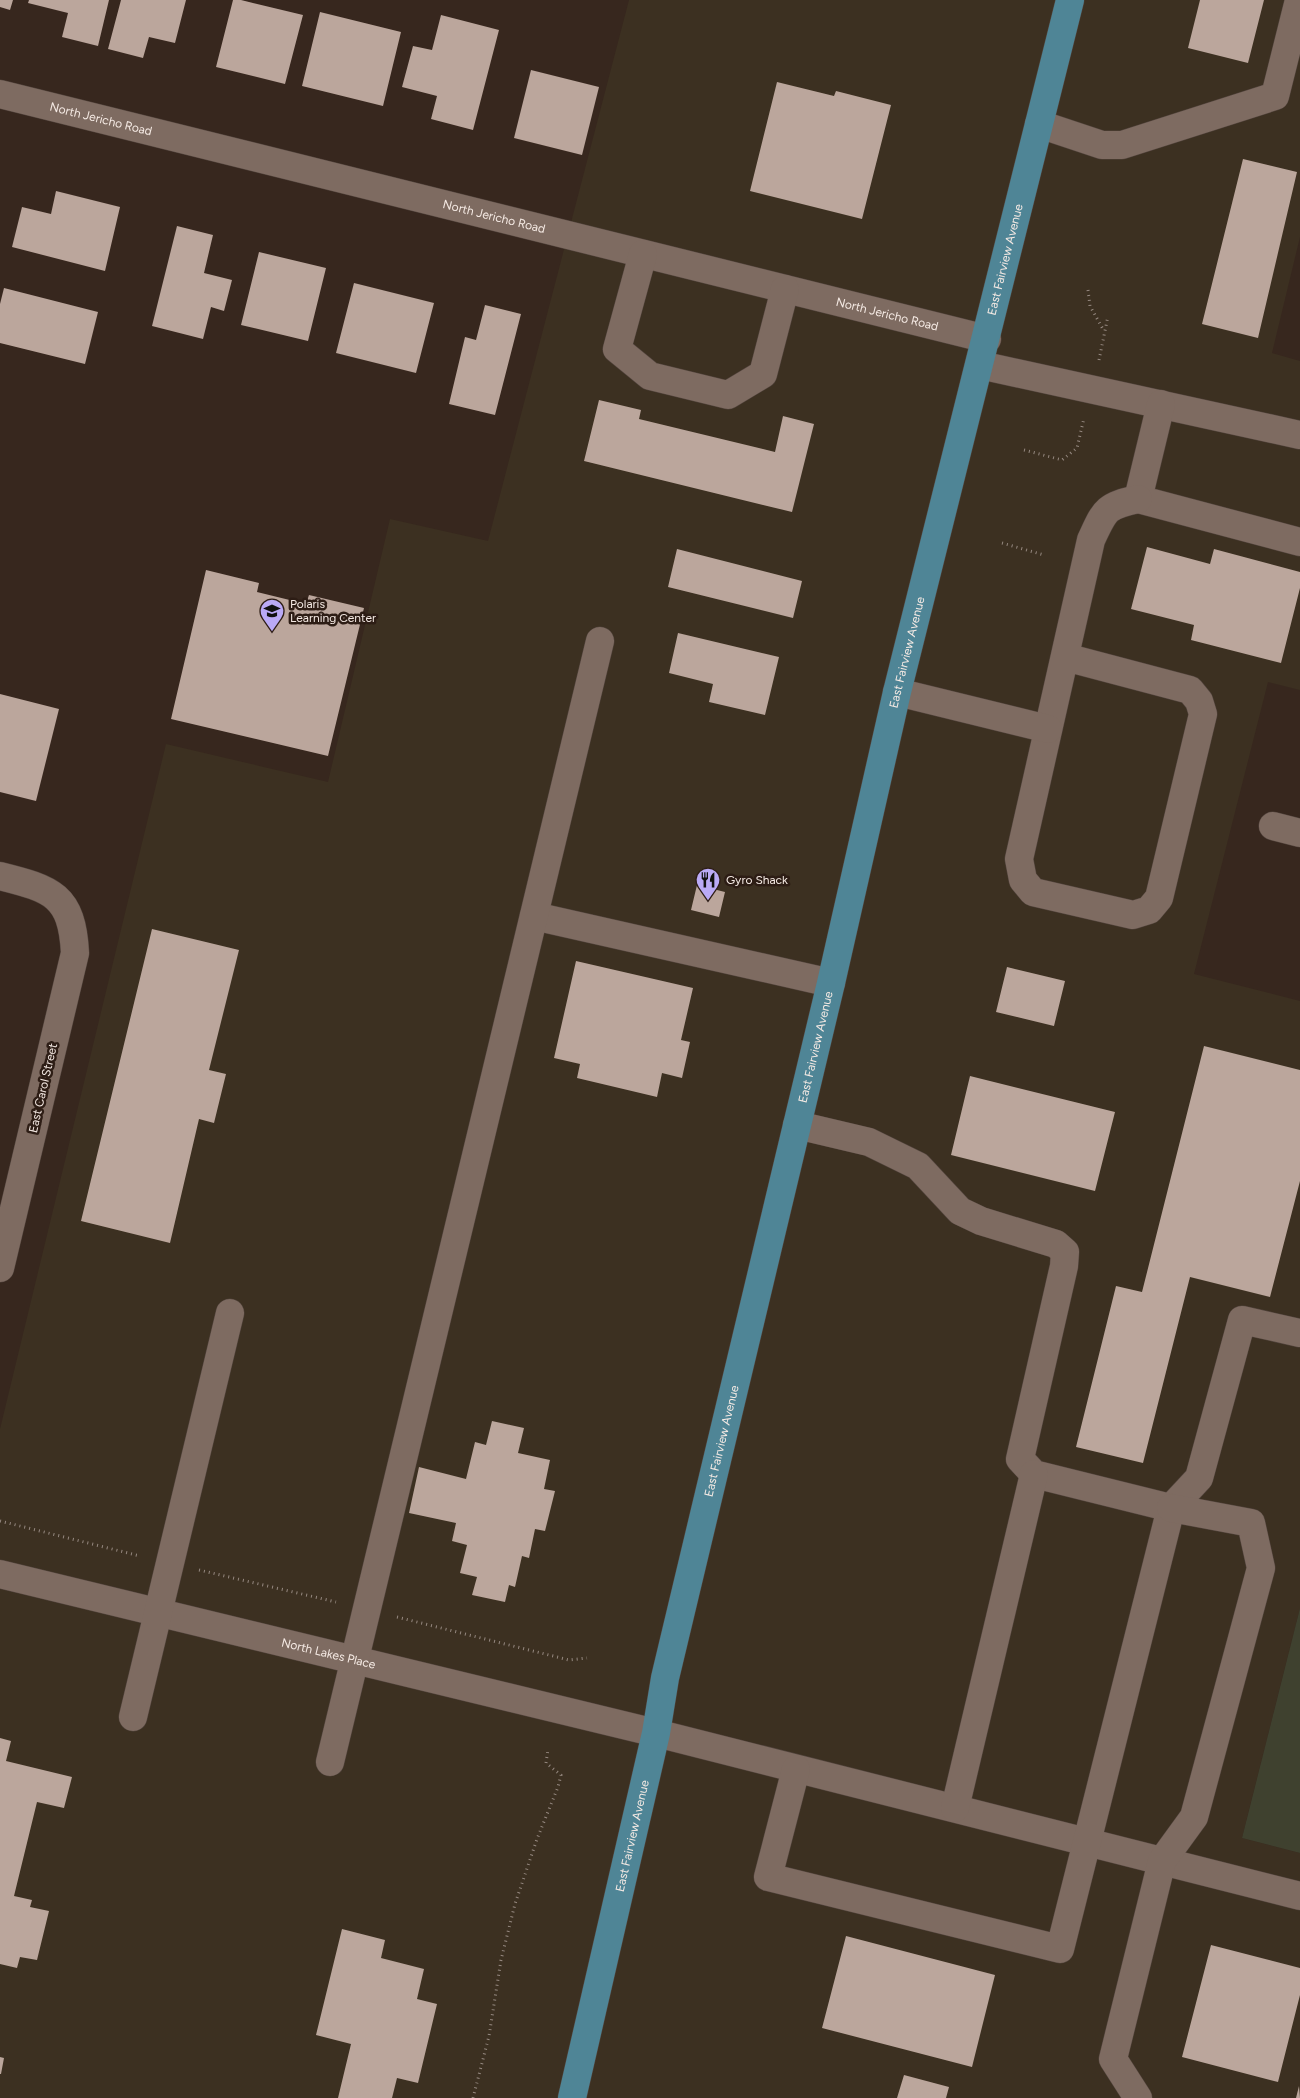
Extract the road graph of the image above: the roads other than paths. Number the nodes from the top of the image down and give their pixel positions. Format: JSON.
{"nodes":[{"id":1,"x":1070,"y":0,"type":"edge"},
{"id":2,"x":1299,"y":0,"type":"edge"},
{"id":3,"x":0,"y":94,"type":"edge"},
{"id":4,"x":1039,"y":124,"type":"junction"},
{"id":5,"x":643,"y":254,"type":"junction"},
{"id":6,"x":785,"y":289,"type":"junction"},
{"id":7,"x":983,"y":352,"type":"junction"},
{"id":8,"x":1161,"y":404,"type":"junction"},
{"id":9,"x":1300,"y":435,"type":"edge"},
{"id":10,"x":1138,"y":499,"type":"junction"},
{"id":11,"x":1300,"y":542,"type":"edge"},
{"id":12,"x":600,"y":641,"type":"dead end"},
{"id":13,"x":1065,"y":657,"type":"junction"},
{"id":14,"x":898,"y":692,"type":"junction"},
{"id":15,"x":1048,"y":729,"type":"junction"},
{"id":16,"x":1273,"y":826,"type":"dead end"},
{"id":17,"x":1300,"y":833,"type":"edge"},
{"id":18,"x":0,"y":876,"type":"edge"},
{"id":19,"x":534,"y":916,"type":"junction"},
{"id":20,"x":831,"y":983,"type":"junction"},
{"id":21,"x":796,"y":1125,"type":"junction"},
{"id":22,"x":0,"y":1268,"type":"edge"},
{"id":23,"x":230,"y":1313,"type":"dead end"},
{"id":24,"x":1300,"y":1333,"type":"edge"},
{"id":25,"x":1034,"y":1474,"type":"junction"},
{"id":26,"x":1171,"y":1508,"type":"junction"},
{"id":27,"x":0,"y":1574,"type":"edge"},
{"id":28,"x":159,"y":1613,"type":"junction"},
{"id":29,"x":354,"y":1661,"type":"junction"},
{"id":30,"x":133,"y":1717,"type":"dead end"},
{"id":31,"x":656,"y":1733,"type":"junction"},
{"id":32,"x":330,"y":1762,"type":"dead end"},
{"id":33,"x":796,"y":1769,"type":"junction"},
{"id":34,"x":955,"y":1808,"type":"junction"},
{"id":35,"x":1086,"y":1842,"type":"junction"},
{"id":36,"x":1162,"y":1861,"type":"junction"},
{"id":37,"x":1300,"y":1896,"type":"edge"},
{"id":38,"x":572,"y":2098,"type":"edge"},
{"id":39,"x":1138,"y":2098,"type":"edge"}],
"edges":[{"from":1,"to":4,"type":"main road","name":"East Fairview Avenue"},
{"from":2,"to":4,"type":"street"},
{"from":3,"to":5,"type":"street","name":"North Jericho Road"},
{"from":4,"to":7,"type":"main road","name":"East Fairview Avenue"},
{"from":5,"to":6,"type":"street","name":"North Jericho Road"},
{"from":5,"to":6,"type":"street"},
{"from":6,"to":7,"type":"street","name":"North Jericho Road"},
{"from":7,"to":8,"type":"street","name":"North Jericho Road"},
{"from":7,"to":14,"type":"main road","name":"East Fairview Avenue"},
{"from":8,"to":9,"type":"street","name":"North Jericho Road"},
{"from":8,"to":10,"type":"street"},
{"from":10,"to":11,"type":"street"},
{"from":10,"to":13,"type":"street"},
{"from":12,"to":19,"type":"street"},
{"from":13,"to":15,"type":"street"},
{"from":13,"to":15,"type":"street"},
{"from":14,"to":15,"type":"street"},
{"from":14,"to":20,"type":"main road","name":"East Fairview Avenue"},
{"from":16,"to":17,"type":"street"},
{"from":18,"to":22,"type":"street","name":"East Carol Street"},
{"from":19,"to":20,"type":"street"},
{"from":19,"to":29,"type":"street"},
{"from":20,"to":21,"type":"main road","name":"East Fairview Avenue"},
{"from":21,"to":25,"type":"street"},
{"from":21,"to":31,"type":"main road","name":"East Fairview Avenue"},
{"from":23,"to":28,"type":"street"},
{"from":24,"to":26,"type":"street"},
{"from":25,"to":26,"type":"street"},
{"from":25,"to":34,"type":"street"},
{"from":26,"to":35,"type":"street"},
{"from":26,"to":36,"type":"street"},
{"from":27,"to":28,"type":"street","name":"North Lakes Place"},
{"from":28,"to":29,"type":"street","name":"North Lakes Place"},
{"from":28,"to":30,"type":"street"},
{"from":29,"to":31,"type":"street","name":"North Lakes Place"},
{"from":29,"to":32,"type":"street"},
{"from":31,"to":33,"type":"street","name":"North Lakes Place"},
{"from":31,"to":38,"type":"main road","name":"East Fairview Avenue"},
{"from":33,"to":34,"type":"street","name":"North Lakes Place"},
{"from":33,"to":35,"type":"street"},
{"from":34,"to":35,"type":"street","name":"North Lakes Place"},
{"from":35,"to":36,"type":"street","name":"North Lakes Place"},
{"from":36,"to":37,"type":"street","name":"North Lakes Place"},
{"from":36,"to":39,"type":"street"}]}
